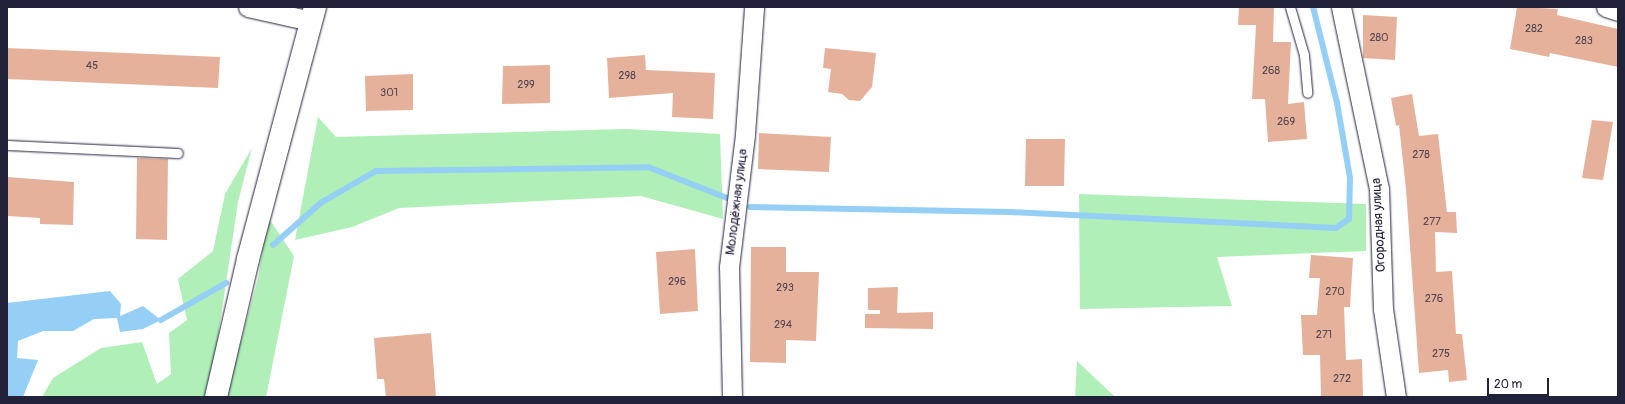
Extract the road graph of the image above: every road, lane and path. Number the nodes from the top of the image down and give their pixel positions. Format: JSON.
{"nodes":[{"id":1,"x":248,"y":7,"type":"edge"},
{"id":2,"x":754,"y":7,"type":"edge"},
{"id":3,"x":1290,"y":7,"type":"edge"},
{"id":4,"x":1341,"y":7,"type":"edge"},
{"id":5,"x":1606,"y":7,"type":"edge"},
{"id":6,"x":1618,"y":11,"type":"edge"},
{"id":7,"x":313,"y":14,"type":"edge"},
{"id":8,"x":1307,"y":93,"type":"dead end"},
{"id":9,"x":7,"y":145,"type":"edge"},
{"id":10,"x":178,"y":154,"type":"dead end"},
{"id":11,"x":216,"y":397,"type":"edge"},
{"id":12,"x":732,"y":397,"type":"edge"},
{"id":13,"x":1396,"y":397,"type":"edge"}],
"edges":[{"from":1,"to":7,"type":"street"},
{"from":2,"to":12,"type":"street","name":"Молодёжная улица"},
{"from":3,"to":8,"type":"lane"},
{"from":4,"to":13,"type":"street","name":"Огородная улица"},
{"from":5,"to":6,"type":"street"},
{"from":7,"to":11,"type":"street"},
{"from":9,"to":10,"type":"lane"}]}
